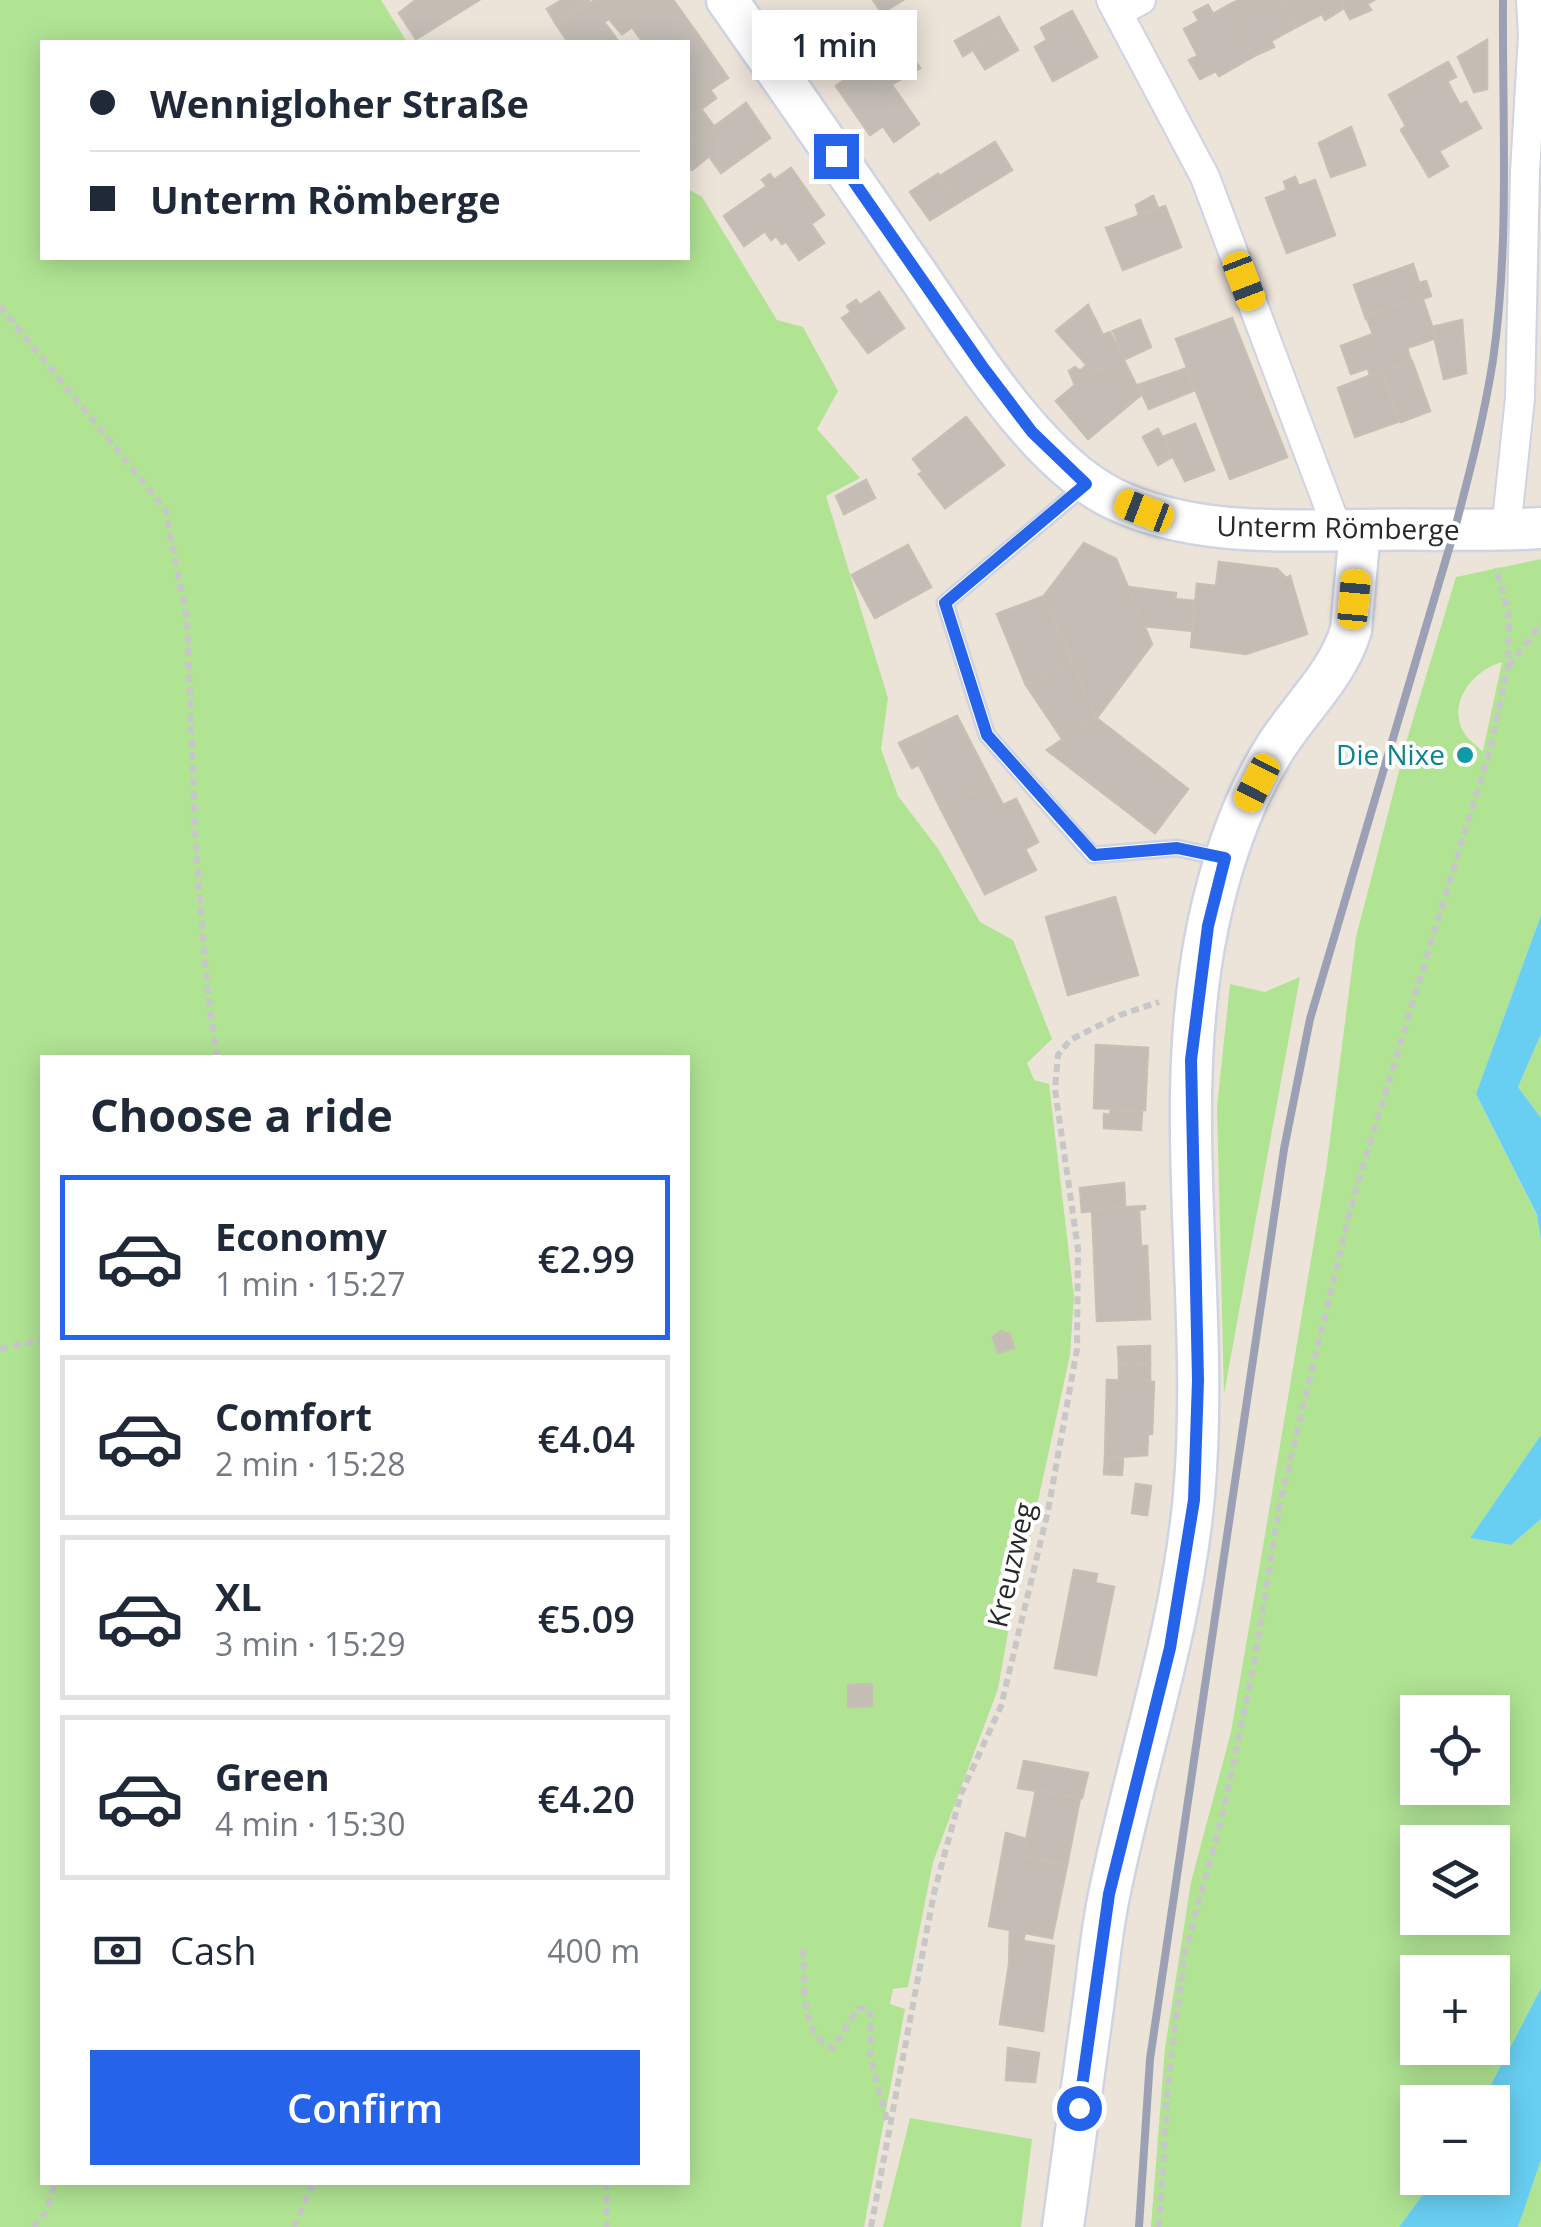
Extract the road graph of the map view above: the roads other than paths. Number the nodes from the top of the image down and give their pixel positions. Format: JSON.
{"nodes":[{"id":1,"x":727,"y":0,"type":"edge"},
{"id":2,"x":1530,"y":0,"type":"edge"},
{"id":3,"x":1123,"y":4,"type":"edge"},
{"id":4,"x":1086,"y":484,"type":"junction"},
{"id":5,"x":1510,"y":529,"type":"edge"},
{"id":6,"x":1349,"y":530,"type":"junction"},
{"id":7,"x":1225,"y":858,"type":"junction"},
{"id":8,"x":1063,"y":2227,"type":"edge"}],
"edges":[{"from":1,"to":4,"type":"main road","name":"Unterm Römberge"},
{"from":2,"to":5,"type":"street"},
{"from":3,"to":6,"type":"street"},
{"from":4,"to":6,"type":"main road","name":"Unterm Römberge"},
{"from":4,"to":7,"type":"lane"},
{"from":5,"to":6,"type":"main road","name":"Unterm Römberge"},
{"from":6,"to":7,"type":"main road"},
{"from":7,"to":8,"type":"main road"}]}
